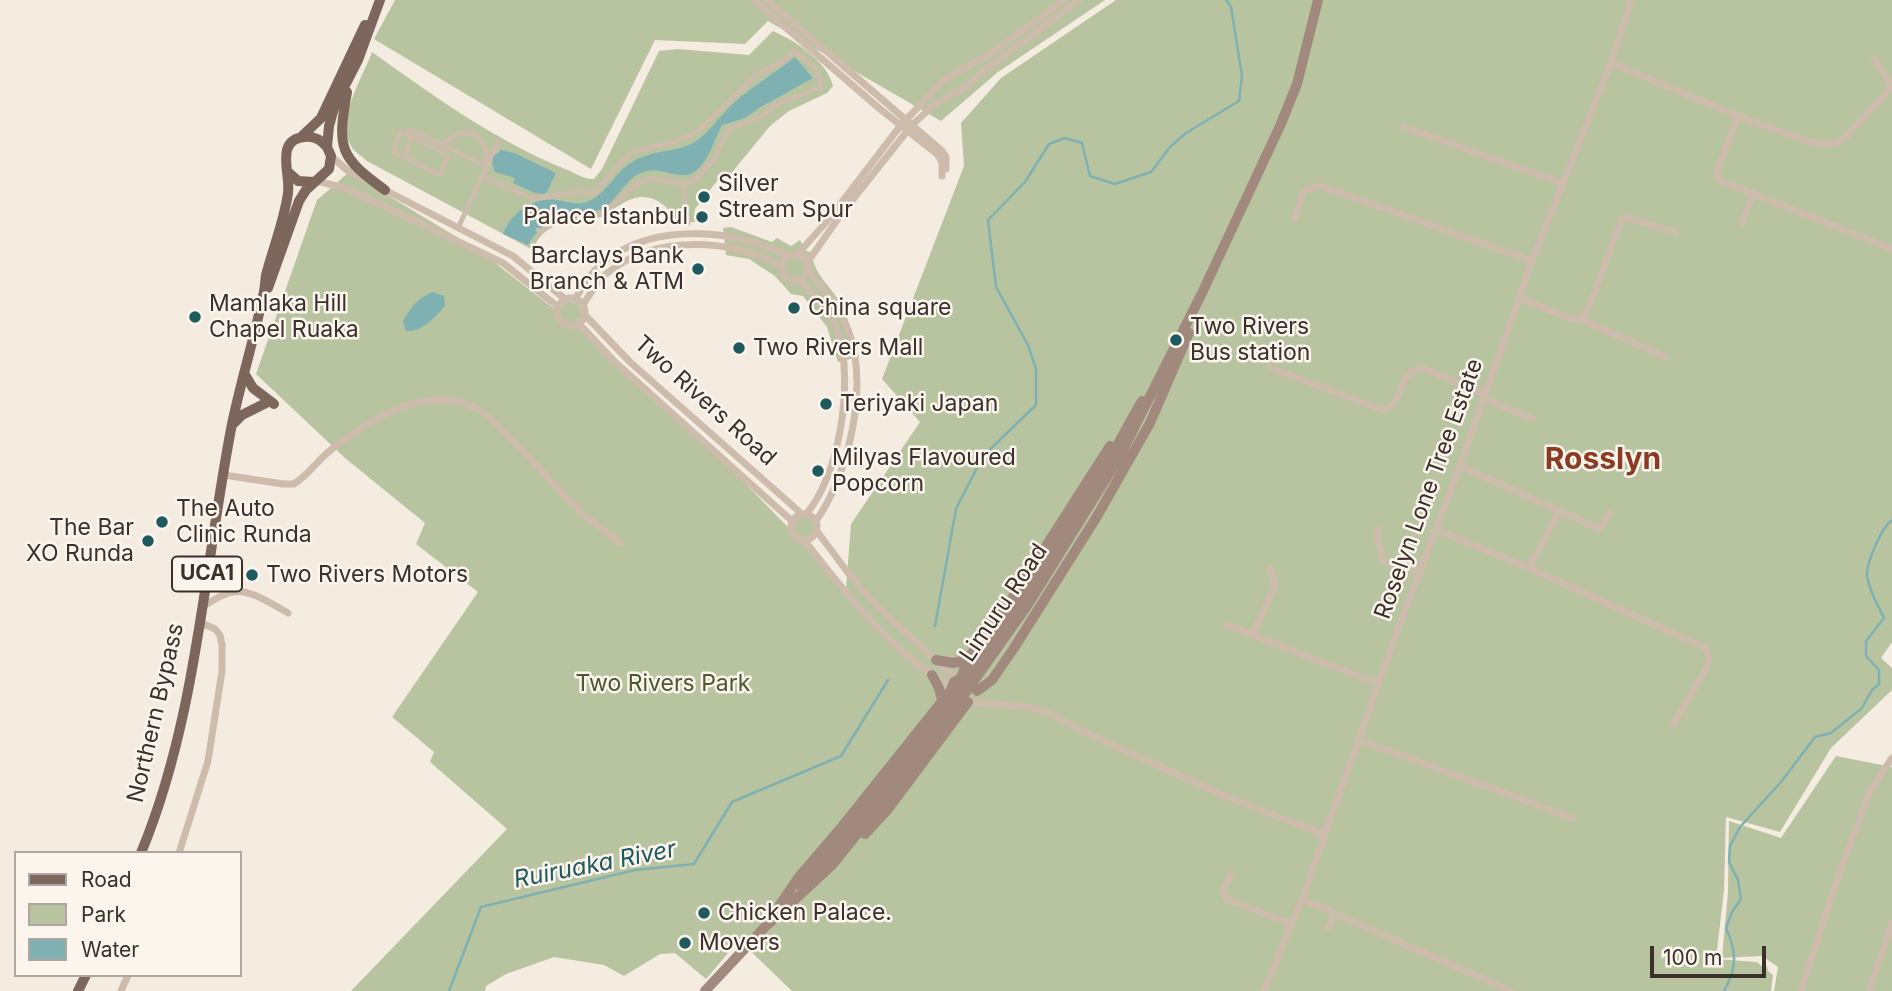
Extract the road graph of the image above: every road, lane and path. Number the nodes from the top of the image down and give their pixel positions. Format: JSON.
{"nodes":[{"id":1,"x":754,"y":0,"type":"edge"},
{"id":2,"x":767,"y":0,"type":"edge"},
{"id":3,"x":1064,"y":0,"type":"edge"},
{"id":4,"x":1079,"y":0,"type":"edge"},
{"id":5,"x":1318,"y":0,"type":"edge"},
{"id":6,"x":1631,"y":0,"type":"edge"},
{"id":7,"x":379,"y":2,"type":"edge"},
{"id":8,"x":1874,"y":58,"type":"dead end"},
{"id":9,"x":1611,"y":63,"type":"junction"},
{"id":10,"x":349,"y":79,"type":"junction"},
{"id":11,"x":1891,"y":88,"type":"edge"},
{"id":12,"x":1738,"y":116,"type":"junction"},
{"id":13,"x":906,"y":125,"type":"junction"},
{"id":14,"x":1404,"y":127,"type":"dead end"},
{"id":15,"x":410,"y":136,"type":"junction"},
{"id":16,"x":301,"y":137,"type":"junction"},
{"id":17,"x":498,"y":142,"type":"dead end"},
{"id":18,"x":443,"y":145,"type":"junction"},
{"id":19,"x":329,"y":152,"type":"junction"},
{"id":20,"x":405,"y":157,"type":"junction"},
{"id":21,"x":487,"y":166,"type":"junction"},
{"id":22,"x":288,"y":172,"type":"junction"},
{"id":23,"x":482,"y":176,"type":"junction"},
{"id":24,"x":315,"y":181,"type":"junction"},
{"id":25,"x":368,"y":182,"type":"junction"},
{"id":26,"x":1562,"y":183,"type":"junction"},
{"id":27,"x":684,"y":184,"type":"junction"},
{"id":28,"x":386,"y":190,"type":"junction"},
{"id":29,"x":1755,"y":193,"type":"junction"},
{"id":30,"x":521,"y":195,"type":"junction"},
{"id":31,"x":362,"y":196,"type":"junction"},
{"id":32,"x":527,"y":206,"type":"dead end"},
{"id":33,"x":1295,"y":218,"type":"dead end"},
{"id":34,"x":688,"y":223,"type":"dead end"},
{"id":35,"x":1742,"y":223,"type":"dead end"},
{"id":36,"x":456,"y":227,"type":"junction"},
{"id":37,"x":538,"y":230,"type":"dead end"},
{"id":38,"x":1676,"y":233,"type":"dead end"},
{"id":39,"x":450,"y":237,"type":"junction"},
{"id":40,"x":1892,"y":248,"type":"edge"},
{"id":41,"x":793,"y":256,"type":"junction"},
{"id":42,"x":1532,"y":261,"type":"junction"},
{"id":43,"x":782,"y":267,"type":"junction"},
{"id":44,"x":807,"y":267,"type":"junction"},
{"id":45,"x":799,"y":280,"type":"junction"},
{"id":46,"x":1207,"y":284,"type":"junction"},
{"id":47,"x":264,"y":293,"type":"junction"},
{"id":48,"x":1520,"y":298,"type":"junction"},
{"id":49,"x":565,"y":299,"type":"junction"},
{"id":50,"x":575,"y":299,"type":"junction"},
{"id":51,"x":583,"y":305,"type":"junction"},
{"id":52,"x":558,"y":307,"type":"junction"},
{"id":53,"x":585,"y":315,"type":"junction"},
{"id":54,"x":1580,"y":319,"type":"junction"},
{"id":55,"x":579,"y":324,"type":"junction"},
{"id":56,"x":1177,"y":342,"type":"junction"},
{"id":57,"x":1666,"y":357,"type":"dead end"},
{"id":58,"x":1271,"y":368,"type":"dead end"},
{"id":59,"x":244,"y":373,"type":"junction"},
{"id":60,"x":1483,"y":396,"type":"junction"},
{"id":61,"x":1533,"y":419,"type":"dead end"},
{"id":62,"x":232,"y":424,"type":"junction"},
{"id":63,"x":1460,"y":466,"type":"junction"},
{"id":64,"x":750,"y":468,"type":"junction"},
{"id":65,"x":224,"y":475,"type":"junction"},
{"id":66,"x":743,"y":477,"type":"junction"},
{"id":67,"x":1559,"y":512,"type":"junction"},
{"id":68,"x":1610,"y":512,"type":"dead end"},
{"id":69,"x":804,"y":514,"type":"junction"},
{"id":70,"x":792,"y":521,"type":"junction"},
{"id":71,"x":816,"y":526,"type":"junction"},
{"id":72,"x":1379,"y":529,"type":"dead end"},
{"id":73,"x":1437,"y":530,"type":"junction"},
{"id":74,"x":804,"y":540,"type":"junction"},
{"id":75,"x":621,"y":544,"type":"dead end"},
{"id":76,"x":1529,"y":568,"type":"junction"},
{"id":77,"x":1270,"y":569,"type":"dead end"},
{"id":78,"x":1421,"y":571,"type":"junction"},
{"id":79,"x":201,"y":608,"type":"junction"},
{"id":80,"x":288,"y":613,"type":"dead end"},
{"id":81,"x":199,"y":622,"type":"junction"},
{"id":82,"x":1227,"y":625,"type":"dead end"},
{"id":83,"x":1252,"y":635,"type":"junction"},
{"id":84,"x":932,"y":656,"type":"junction"},
{"id":85,"x":976,"y":664,"type":"junction"},
{"id":86,"x":919,"y":665,"type":"junction"},
{"id":87,"x":932,"y":675,"type":"junction"},
{"id":88,"x":1378,"y":684,"type":"junction"},
{"id":89,"x":953,"y":691,"type":"junction"},
{"id":90,"x":977,"y":691,"type":"junction"},
{"id":91,"x":968,"y":702,"type":"junction"},
{"id":92,"x":1673,"y":726,"type":"dead end"},
{"id":93,"x":1359,"y":740,"type":"junction"},
{"id":94,"x":1892,"y":758,"type":"edge"},
{"id":95,"x":1573,"y":818,"type":"dead end"},
{"id":96,"x":1325,"y":835,"type":"junction"},
{"id":97,"x":142,"y":851,"type":"edge"},
{"id":98,"x":180,"y":851,"type":"edge"},
{"id":99,"x":832,"y":864,"type":"junction"},
{"id":100,"x":1231,"y":874,"type":"dead end"},
{"id":101,"x":1303,"y":899,"type":"junction"},
{"id":102,"x":1335,"y":913,"type":"junction"},
{"id":103,"x":1892,"y":923,"type":"edge"},
{"id":104,"x":766,"y":924,"type":"junction"},
{"id":105,"x":1292,"y":925,"type":"junction"},
{"id":106,"x":1328,"y":928,"type":"dead end"},
{"id":107,"x":710,"y":989,"type":"edge"},
{"id":108,"x":1264,"y":991,"type":"edge"},
{"id":109,"x":1511,"y":991,"type":"edge"},
{"id":110,"x":1801,"y":991,"type":"edge"},
{"id":111,"x":1869,"y":991,"type":"edge"}],
"edges":[{"from":1,"to":13,"type":"street"},
{"from":2,"to":13,"type":"street"},
{"from":3,"to":13,"type":"street"},
{"from":4,"to":13,"type":"street"},
{"from":5,"to":46,"type":"main road","name":"Limuru Road"},
{"from":6,"to":9,"type":"street","name":"Roselyn Lone Tree Estate"},
{"from":7,"to":10,"type":"main road","name":"Northern Bypass"},
{"from":7,"to":16,"type":"main road"},
{"from":8,"to":11,"type":"street"},
{"from":9,"to":12,"type":"street"},
{"from":9,"to":26,"type":"street","name":"Roselyn Lone Tree Estate"},
{"from":10,"to":19,"type":"main road","name":"Northern Bypass"},
{"from":10,"to":28,"type":"main road"},
{"from":11,"to":12,"type":"street"},
{"from":12,"to":29,"type":"street"},
{"from":13,"to":13,"type":"street"},
{"from":13,"to":41,"type":"street"},
{"from":13,"to":44,"type":"street"},
{"from":14,"to":26,"type":"street"},
{"from":15,"to":18,"type":"street"},
{"from":15,"to":20,"type":"street"},
{"from":15,"to":20,"type":"street"},
{"from":15,"to":20,"type":"street"},
{"from":16,"to":19,"type":"main road"},
{"from":16,"to":22,"type":"main road","name":"Northern Bypass"},
{"from":17,"to":21,"type":"street"},
{"from":18,"to":21,"type":"street"},
{"from":18,"to":21,"type":"street"},
{"from":19,"to":24,"type":"main road","name":"Northern Bypass"},
{"from":19,"to":25,"type":"street"},
{"from":21,"to":23,"type":"street"},
{"from":22,"to":24,"type":"main road"},
{"from":22,"to":47,"type":"main road","name":"Northern Bypass","number":"UCA1"},
{"from":23,"to":30,"type":"street"},
{"from":23,"to":36,"type":"street"},
{"from":24,"to":31,"type":"street"},
{"from":24,"to":47,"type":"main road","name":"Northern Bypass","number":"UCA1"},
{"from":25,"to":28,"type":"street"},
{"from":25,"to":31,"type":"street"},
{"from":26,"to":42,"type":"street","name":"Roselyn Lone Tree Estate"},
{"from":27,"to":30,"type":"street"},
{"from":27,"to":34,"type":"street"},
{"from":27,"to":37,"type":"street"},
{"from":28,"to":36,"type":"street"},
{"from":29,"to":35,"type":"street"},
{"from":29,"to":40,"type":"street"},
{"from":30,"to":32,"type":"street"},
{"from":31,"to":39,"type":"street"},
{"from":33,"to":42,"type":"street"},
{"from":36,"to":39,"type":"street"},
{"from":36,"to":49,"type":"street"},
{"from":38,"to":54,"type":"street"},
{"from":39,"to":52,"type":"street"},
{"from":41,"to":43,"type":"street"},
{"from":41,"to":44,"type":"street"},
{"from":41,"to":50,"type":"street"},
{"from":42,"to":48,"type":"street","name":"Roselyn Lone Tree Estate"},
{"from":43,"to":45,"type":"street"},
{"from":43,"to":51,"type":"street"},
{"from":44,"to":45,"type":"street"},
{"from":44,"to":71,"type":"street"},
{"from":45,"to":69,"type":"street"},
{"from":46,"to":56,"type":"main road","name":"Limuru Road"},
{"from":46,"to":90,"type":"main road","name":"Limuru Road"},
{"from":47,"to":59,"type":"main road","name":"Northern Bypass","number":"UCA1"},
{"from":48,"to":54,"type":"street"},
{"from":48,"to":60,"type":"street","name":"Roselyn Lone Tree Estate"},
{"from":49,"to":50,"type":"street"},
{"from":49,"to":52,"type":"street"},
{"from":50,"to":51,"type":"street"},
{"from":51,"to":53,"type":"street"},
{"from":52,"to":55,"type":"street"},
{"from":53,"to":55,"type":"street"},
{"from":53,"to":64,"type":"street","name":"Two Rivers Road"},
{"from":54,"to":57,"type":"street"},
{"from":55,"to":66,"type":"street","name":"Two Rivers Road"},
{"from":56,"to":85,"type":"main road","name":"Limuru Road"},
{"from":56,"to":85,"type":"main road","name":"Limuru Road"},
{"from":58,"to":60,"type":"street"},
{"from":59,"to":62,"type":"main road","name":"Northern Bypass","number":"UCA1"},
{"from":59,"to":62,"type":"main road"},
{"from":60,"to":61,"type":"street"},
{"from":60,"to":63,"type":"street","name":"Roselyn Lone Tree Estate"},
{"from":62,"to":65,"type":"main road","name":"Northern Bypass","number":"UCA1"},
{"from":63,"to":67,"type":"street"},
{"from":63,"to":73,"type":"street","name":"Roselyn Lone Tree Estate"},
{"from":64,"to":66,"type":"street"},
{"from":64,"to":69,"type":"street","name":"Two Rivers Road"},
{"from":65,"to":75,"type":"street"},
{"from":65,"to":79,"type":"main road","name":"Northern Bypass","number":"UCA1"},
{"from":66,"to":70,"type":"street","name":"Two Rivers Road"},
{"from":67,"to":68,"type":"street"},
{"from":67,"to":76,"type":"street"},
{"from":69,"to":70,"type":"street"},
{"from":69,"to":71,"type":"street"},
{"from":70,"to":74,"type":"street"},
{"from":71,"to":74,"type":"street"},
{"from":71,"to":84,"type":"street"},
{"from":72,"to":78,"type":"street"},
{"from":73,"to":76,"type":"street"},
{"from":73,"to":78,"type":"street","name":"Roselyn Lone Tree Estate"},
{"from":74,"to":86,"type":"street"},
{"from":76,"to":92,"type":"street"},
{"from":77,"to":83,"type":"street"},
{"from":78,"to":88,"type":"street","name":"Roselyn Lone Tree Estate"},
{"from":79,"to":80,"type":"street"},
{"from":79,"to":81,"type":"main road","name":"Northern Bypass","number":"UCA1"},
{"from":81,"to":97,"type":"main road","name":"Northern Bypass","number":"UCA1"},
{"from":81,"to":98,"type":"street"},
{"from":82,"to":83,"type":"street"},
{"from":83,"to":88,"type":"street"},
{"from":84,"to":85,"type":"main road"},
{"from":84,"to":86,"type":"street"},
{"from":84,"to":89,"type":"street"},
{"from":85,"to":89,"type":"main road","name":"Limuru Road"},
{"from":85,"to":89,"type":"main road","name":"Limuru Road"},
{"from":86,"to":87,"type":"street"},
{"from":87,"to":89,"type":"street"},
{"from":87,"to":89,"type":"main road"},
{"from":88,"to":93,"type":"street","name":"Roselyn Lone Tree Estate"},
{"from":89,"to":90,"type":"main road"},
{"from":89,"to":91,"type":"main road"},
{"from":89,"to":99,"type":"main road","name":"Limuru Road"},
{"from":89,"to":104,"type":"main road","name":"Limuru Road"},
{"from":90,"to":91,"type":"main road","name":"Limuru Road"},
{"from":91,"to":96,"type":"street"},
{"from":91,"to":99,"type":"main road","name":"Limuru Road"},
{"from":93,"to":95,"type":"street"},
{"from":93,"to":96,"type":"street","name":"Roselyn Lone Tree Estate"},
{"from":94,"to":110,"type":"street"},
{"from":96,"to":101,"type":"street","name":"Roselyn Lone Tree Estate"},
{"from":99,"to":104,"type":"main road","name":"Limuru Road"},
{"from":100,"to":105,"type":"street"},
{"from":101,"to":102,"type":"street"},
{"from":101,"to":105,"type":"street","name":"Roselyn Lone Tree Estate"},
{"from":102,"to":106,"type":"street"},
{"from":102,"to":109,"type":"street"},
{"from":103,"to":111,"type":"street"},
{"from":104,"to":107,"type":"main road","name":"Limuru Road"},
{"from":105,"to":108,"type":"street","name":"Roselyn Lone Tree Estate"}]}
